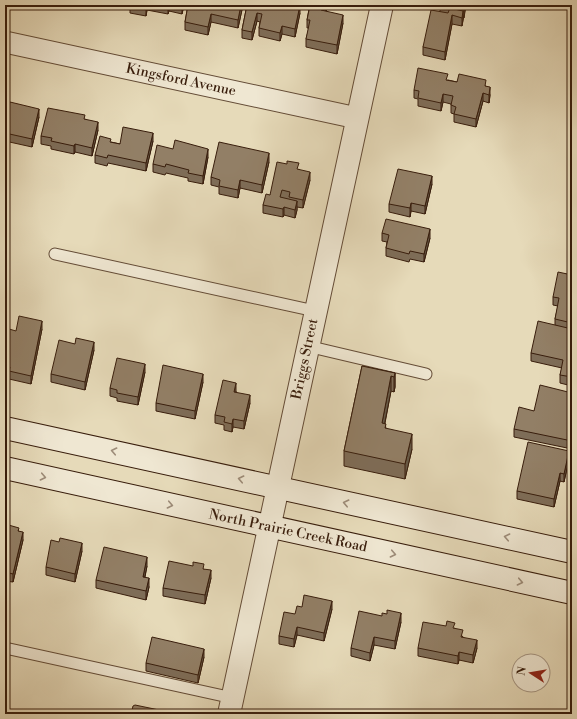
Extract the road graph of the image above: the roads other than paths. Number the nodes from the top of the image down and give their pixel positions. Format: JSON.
{"nodes":[{"id":1,"x":382,"y":5,"type":"edge"},
{"id":2,"x":5,"y":42,"type":"edge"},
{"id":3,"x":357,"y":118,"type":"junction"},
{"id":4,"x":55,"y":254,"type":"dead end"},
{"id":5,"x":315,"y":311,"type":"junction"},
{"id":6,"x":307,"y":346,"type":"junction"},
{"id":7,"x":426,"y":374,"type":"dead end"},
{"id":8,"x":5,"y":428,"type":"edge"},
{"id":9,"x":5,"y":468,"type":"edge"},
{"id":10,"x":279,"y":488,"type":"junction"},
{"id":11,"x":270,"y":527,"type":"junction"},
{"id":12,"x":572,"y":552,"type":"edge"},
{"id":13,"x":572,"y":593,"type":"edge"},
{"id":14,"x":5,"y":648,"type":"edge"},
{"id":15,"x":231,"y":706,"type":"edge"}],
"edges":[{"from":1,"to":3,"type":"main road","name":"Briggs Street"},
{"from":2,"to":3,"type":"street","name":"Kingsford Avenue"},
{"from":3,"to":5,"type":"main road","name":"Briggs Street"},
{"from":4,"to":5,"type":"lane"},
{"from":5,"to":6,"type":"main road","name":"Briggs Street"},
{"from":6,"to":7,"type":"lane"},
{"from":6,"to":10,"type":"main road","name":"Briggs Street"},
{"from":10,"to":8,"type":"main road","one_way":true},
{"from":9,"to":11,"type":"main road","name":"North Prairie Creek Road","one_way":true},
{"from":10,"to":11,"type":"main road","name":"Briggs Street"},
{"from":12,"to":10,"type":"main road","one_way":true},
{"from":11,"to":13,"type":"main road","name":"North Prairie Creek Road","one_way":true},
{"from":11,"to":15,"type":"main road","name":"Briggs Street"},
{"from":14,"to":15,"type":"lane"}]}
